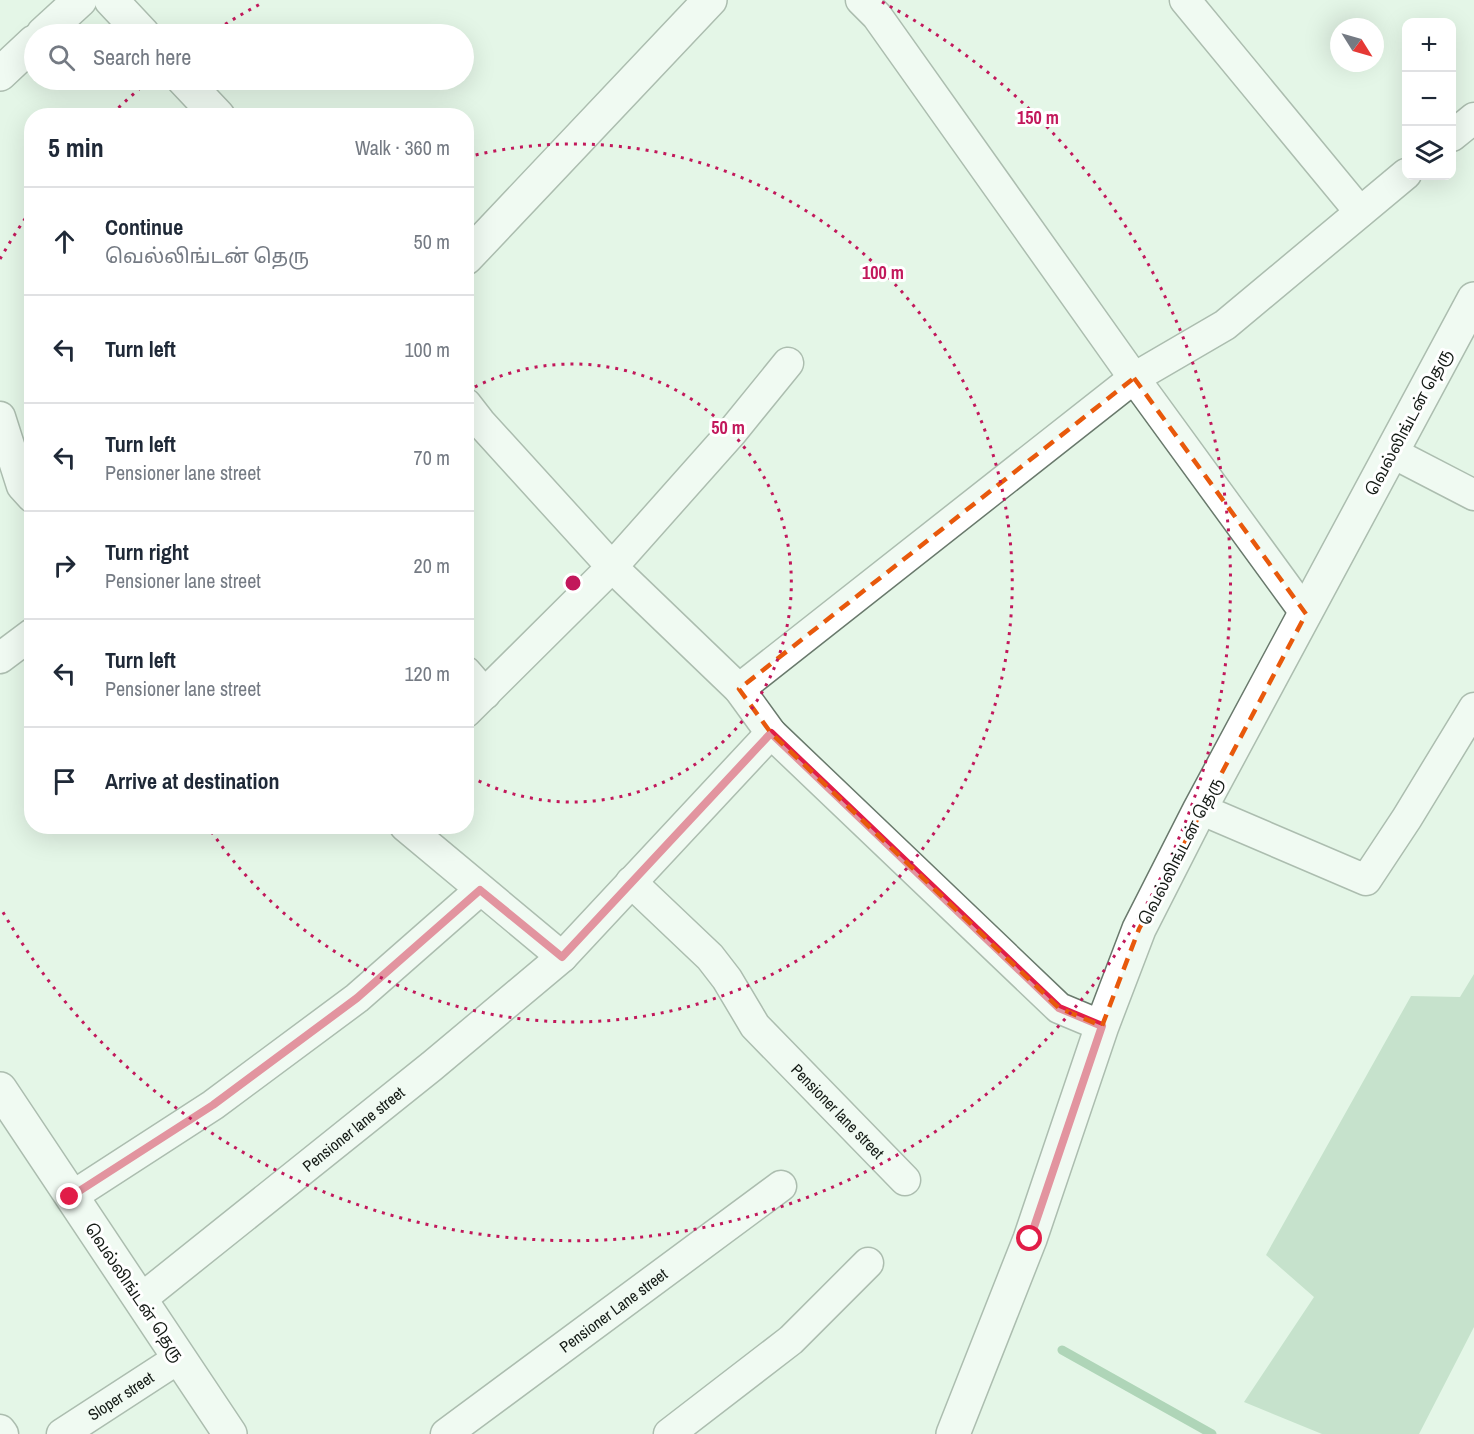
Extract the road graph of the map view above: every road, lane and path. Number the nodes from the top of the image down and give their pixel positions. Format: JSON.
{"nodes":[{"id":1,"x":80,"y":0,"type":"edge"},
{"id":2,"x":111,"y":0,"type":"edge"},
{"id":3,"x":710,"y":0,"type":"edge"},
{"id":4,"x":861,"y":0,"type":"edge"},
{"id":5,"x":1185,"y":0,"type":"edge"},
{"id":6,"x":54,"y":24,"type":"edge"},
{"id":7,"x":134,"y":24,"type":"edge"},
{"id":8,"x":24,"y":51,"type":"edge"},
{"id":9,"x":0,"y":74,"type":"edge"},
{"id":10,"x":193,"y":90,"type":"edge"},
{"id":11,"x":210,"y":108,"type":"edge"},
{"id":12,"x":1474,"y":118,"type":"edge"},
{"id":13,"x":1456,"y":133,"type":"edge"},
{"id":14,"x":1402,"y":178,"type":"edge"},
{"id":15,"x":1360,"y":212,"type":"junction"},
{"id":16,"x":474,"y":250,"type":"edge"},
{"id":17,"x":1474,"y":299,"type":"edge"},
{"id":18,"x":788,"y":363,"type":"dead end"},
{"id":19,"x":1134,"y":378,"type":"junction"},
{"id":20,"x":0,"y":417,"type":"edge"},
{"id":21,"x":474,"y":423,"type":"edge"},
{"id":22,"x":1391,"y":452,"type":"junction"},
{"id":23,"x":24,"y":488,"type":"edge"},
{"id":24,"x":1474,"y":495,"type":"edge"},
{"id":25,"x":612,"y":567,"type":"junction"},
{"id":26,"x":1306,"y":614,"type":"junction"},
{"id":27,"x":24,"y":640,"type":"edge"},
{"id":28,"x":0,"y":658,"type":"edge"},
{"id":29,"x":739,"y":689,"type":"junction"},
{"id":30,"x":474,"y":692,"type":"edge"},
{"id":31,"x":1474,"y":708,"type":"edge"},
{"id":32,"x":771,"y":733,"type":"junction"},
{"id":33,"x":1200,"y":809,"type":"junction"},
{"id":34,"x":414,"y":834,"type":"edge"},
{"id":35,"x":631,"y":882,"type":"junction"},
{"id":36,"x":480,"y":890,"type":"junction"},
{"id":37,"x":562,"y":957,"type":"junction"},
{"id":38,"x":1102,"y":1026,"type":"junction"},
{"id":39,"x":0,"y":1089,"type":"edge"},
{"id":40,"x":905,"y":1179,"type":"dead end"},
{"id":41,"x":781,"y":1186,"type":"dead end"},
{"id":42,"x":70,"y":1197,"type":"junction"},
{"id":43,"x":868,"y":1263,"type":"dead end"},
{"id":44,"x":141,"y":1299,"type":"junction"},
{"id":45,"x":179,"y":1358,"type":"junction"},
{"id":46,"x":0,"y":1430,"type":"edge"},
{"id":47,"x":3,"y":1434,"type":"edge"},
{"id":48,"x":62,"y":1434,"type":"edge"},
{"id":49,"x":230,"y":1434,"type":"edge"},
{"id":50,"x":446,"y":1434,"type":"edge"},
{"id":51,"x":669,"y":1434,"type":"edge"},
{"id":52,"x":953,"y":1434,"type":"edge"}],
"edges":[{"from":1,"to":6,"type":"main road"},
{"from":2,"to":7,"type":"main road"},
{"from":3,"to":16,"type":"main road"},
{"from":4,"to":19,"type":"street"},
{"from":5,"to":15,"type":"street"},
{"from":8,"to":9,"type":"main road"},
{"from":10,"to":11,"type":"main road"},
{"from":12,"to":13,"type":"street"},
{"from":14,"to":15,"type":"street"},
{"from":15,"to":19,"type":"street"},
{"from":17,"to":22,"type":"main road","name":"வெல்லிங்டன் தெரு"},
{"from":18,"to":25,"type":"street"},
{"from":19,"to":26,"type":"street"},
{"from":19,"to":29,"type":"street"},
{"from":20,"to":23,"type":"street"},
{"from":21,"to":25,"type":"street"},
{"from":22,"to":24,"type":"street"},
{"from":22,"to":26,"type":"main road","name":"வெல்லிங்டன் தெரு"},
{"from":25,"to":29,"type":"street"},
{"from":25,"to":30,"type":"street"},
{"from":26,"to":33,"type":"main road","name":"வெல்லிங்டன் தெரு"},
{"from":27,"to":28,"type":"street"},
{"from":29,"to":32,"type":"street"},
{"from":31,"to":33,"type":"street"},
{"from":32,"to":35,"type":"street","name":"Pensioner lane street"},
{"from":32,"to":38,"type":"street"},
{"from":33,"to":38,"type":"main road","name":"வெல்லிங்டன் தெரு"},
{"from":34,"to":36,"type":"street"},
{"from":35,"to":37,"type":"street","name":"Pensioner lane street"},
{"from":35,"to":40,"type":"street","name":"Pensioner lane street"},
{"from":36,"to":37,"type":"street"},
{"from":36,"to":42,"type":"street"},
{"from":37,"to":44,"type":"street","name":"Pensioner lane street"},
{"from":38,"to":52,"type":"main road","name":"வெல்லிங்டன் தெரு"},
{"from":39,"to":42,"type":"main road","name":"வெல்லிங்டன் தெரு"},
{"from":41,"to":50,"type":"street","name":"Pensioner Lane street"},
{"from":42,"to":44,"type":"main road","name":"வெல்லிங்டன் தெரு"},
{"from":43,"to":51,"type":"street"},
{"from":44,"to":45,"type":"main road","name":"வெல்லிங்டன் தெரு"},
{"from":45,"to":48,"type":"street","name":"Sloper street"},
{"from":45,"to":49,"type":"main road","name":"வெல்லிங்டன் தெரு"},
{"from":46,"to":47,"type":"street"}]}
